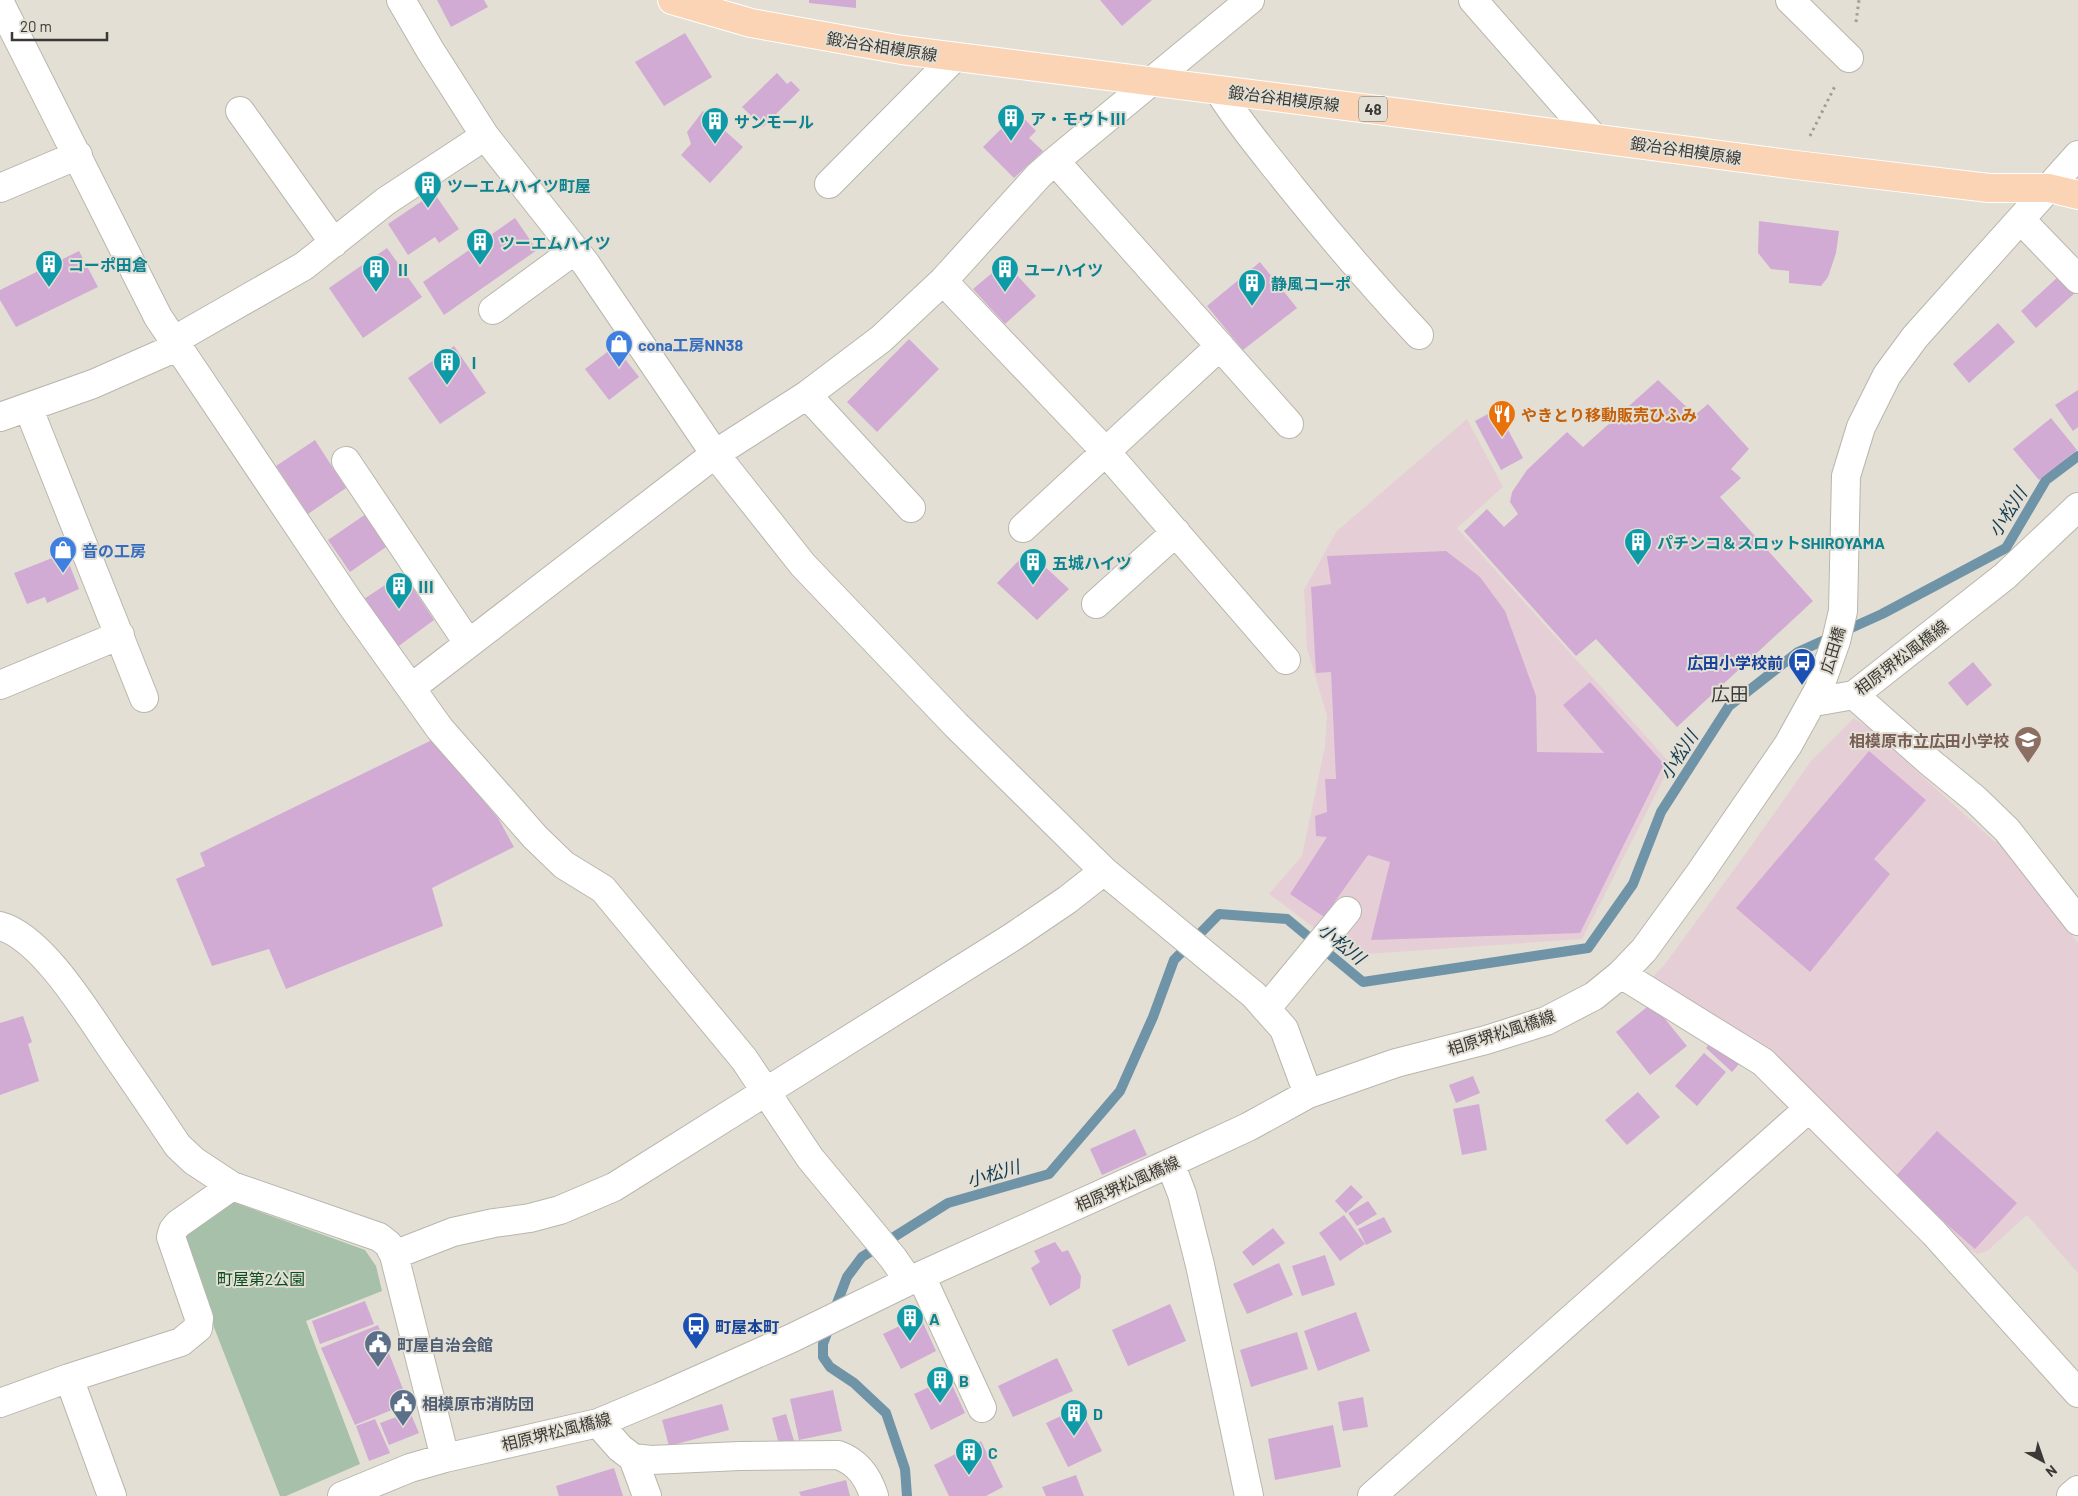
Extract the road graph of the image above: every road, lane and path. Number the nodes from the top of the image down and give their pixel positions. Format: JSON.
{"nodes":[{"id":1,"x":402,"y":0,"type":"edge"},
{"id":2,"x":672,"y":0,"type":"edge"},
{"id":3,"x":1250,"y":0,"type":"edge"},
{"id":4,"x":1473,"y":0,"type":"edge"},
{"id":5,"x":1790,"y":0,"type":"edge"},
{"id":6,"x":0,"y":3,"type":"edge"},
{"id":7,"x":955,"y":57,"type":"junction"},
{"id":8,"x":1849,"y":58,"type":"dead end"},
{"id":9,"x":1151,"y":82,"type":"junction"},
{"id":10,"x":1219,"y":90,"type":"junction"},
{"id":11,"x":240,"y":111,"type":"dead end"},
{"id":12,"x":486,"y":136,"type":"junction"},
{"id":13,"x":1593,"y":138,"type":"junction"},
{"id":14,"x":78,"y":155,"type":"junction"},
{"id":15,"x":2078,"y":155,"type":"edge"},
{"id":16,"x":1055,"y":161,"type":"junction"},
{"id":17,"x":829,"y":184,"type":"dead end"},
{"id":18,"x":0,"y":188,"type":"edge"},
{"id":19,"x":2049,"y":188,"type":"junction"},
{"id":20,"x":2078,"y":195,"type":"edge"},
{"id":21,"x":2021,"y":220,"type":"junction"},
{"id":22,"x":334,"y":243,"type":"junction"},
{"id":23,"x":575,"y":250,"type":"junction"},
{"id":24,"x":2078,"y":279,"type":"edge"},
{"id":25,"x":943,"y":281,"type":"junction"},
{"id":26,"x":493,"y":310,"type":"dead end"},
{"id":27,"x":1419,"y":336,"type":"dead end"},
{"id":28,"x":175,"y":344,"type":"junction"},
{"id":29,"x":1220,"y":346,"type":"junction"},
{"id":30,"x":807,"y":395,"type":"junction"},
{"id":31,"x":28,"y":406,"type":"junction"},
{"id":32,"x":0,"y":417,"type":"edge"},
{"id":33,"x":1290,"y":424,"type":"dead end"},
{"id":34,"x":1106,"y":452,"type":"junction"},
{"id":35,"x":715,"y":454,"type":"junction"},
{"id":36,"x":346,"y":461,"type":"dead end"},
{"id":37,"x":2078,"y":507,"type":"edge"},
{"id":38,"x":911,"y":508,"type":"dead end"},
{"id":39,"x":1024,"y":528,"type":"dead end"},
{"id":40,"x":1176,"y":532,"type":"junction"},
{"id":41,"x":1096,"y":604,"type":"dead end"},
{"id":42,"x":120,"y":635,"type":"junction"},
{"id":43,"x":468,"y":643,"type":"junction"},
{"id":44,"x":1286,"y":660,"type":"dead end"},
{"id":45,"x":0,"y":685,"type":"edge"},
{"id":46,"x":411,"y":688,"type":"junction"},
{"id":47,"x":1854,"y":695,"type":"junction"},
{"id":48,"x":1817,"y":696,"type":"junction"},
{"id":49,"x":144,"y":698,"type":"dead end"},
{"id":50,"x":1104,"y":871,"type":"junction"},
{"id":51,"x":1347,"y":911,"type":"dead end"},
{"id":52,"x":2078,"y":920,"type":"edge"},
{"id":53,"x":0,"y":926,"type":"edge"},
{"id":54,"x":1621,"y":974,"type":"junction"},
{"id":55,"x":1266,"y":1009,"type":"junction"},
{"id":56,"x":765,"y":1092,"type":"junction"},
{"id":57,"x":1308,"y":1094,"type":"junction"},
{"id":58,"x":1808,"y":1109,"type":"junction"},
{"id":59,"x":1170,"y":1163,"type":"junction"},
{"id":60,"x":232,"y":1186,"type":"junction"},
{"id":61,"x":394,"y":1256,"type":"junction"},
{"id":62,"x":916,"y":1279,"type":"junction"},
{"id":63,"x":70,"y":1378,"type":"junction"},
{"id":64,"x":2078,"y":1393,"type":"edge"},
{"id":65,"x":0,"y":1403,"type":"edge"},
{"id":66,"x":982,"y":1408,"type":"dead end"},
{"id":67,"x":598,"y":1423,"type":"junction"},
{"id":68,"x":444,"y":1458,"type":"junction"},
{"id":69,"x":633,"y":1458,"type":"junction"},
{"id":70,"x":2078,"y":1490,"type":"edge"},
{"id":71,"x":112,"y":1496,"type":"edge"},
{"id":72,"x":342,"y":1496,"type":"edge"},
{"id":73,"x":647,"y":1496,"type":"edge"},
{"id":74,"x":874,"y":1496,"type":"edge"},
{"id":75,"x":1249,"y":1496,"type":"edge"},
{"id":76,"x":1372,"y":1496,"type":"edge"},
{"id":77,"x":2071,"y":1496,"type":"edge"}],
"edges":[{"from":1,"to":12,"type":"street"},
{"from":2,"to":7,"type":"main road","name":"鍛冶谷相模原線","number":"48"},
{"from":3,"to":9,"type":"street"},
{"from":4,"to":13,"type":"street"},
{"from":5,"to":8,"type":"street"},
{"from":6,"to":14,"type":"street"},
{"from":7,"to":9,"type":"main road","name":"鍛冶谷相模原線","number":"48"},
{"from":7,"to":17,"type":"street"},
{"from":9,"to":10,"type":"main road","name":"鍛冶谷相模原線","number":"48"},
{"from":9,"to":16,"type":"street"},
{"from":10,"to":13,"type":"main road","name":"鍛冶谷相模原線","number":"48"},
{"from":10,"to":27,"type":"street"},
{"from":11,"to":22,"type":"street"},
{"from":12,"to":22,"type":"street"},
{"from":12,"to":23,"type":"street"},
{"from":13,"to":19,"type":"main road","name":"鍛冶谷相模原線","number":"48"},
{"from":14,"to":18,"type":"street"},
{"from":14,"to":28,"type":"street"},
{"from":15,"to":19,"type":"street","name":"広田橋"},
{"from":16,"to":25,"type":"street"},
{"from":16,"to":29,"type":"street"},
{"from":19,"to":20,"type":"main road","name":"鍛冶谷相模原線","number":"48"},
{"from":19,"to":21,"type":"street","name":"広田橋"},
{"from":21,"to":24,"type":"street"},
{"from":21,"to":48,"type":"street","name":"広田橋"},
{"from":22,"to":28,"type":"street"},
{"from":23,"to":26,"type":"street"},
{"from":23,"to":35,"type":"street"},
{"from":25,"to":30,"type":"street"},
{"from":25,"to":34,"type":"street"},
{"from":28,"to":31,"type":"street"},
{"from":28,"to":46,"type":"street"},
{"from":29,"to":33,"type":"street"},
{"from":29,"to":34,"type":"street"},
{"from":30,"to":35,"type":"street"},
{"from":30,"to":38,"type":"street"},
{"from":31,"to":32,"type":"street"},
{"from":31,"to":42,"type":"street"},
{"from":34,"to":39,"type":"street"},
{"from":34,"to":40,"type":"street"},
{"from":35,"to":43,"type":"street"},
{"from":35,"to":50,"type":"street"},
{"from":36,"to":43,"type":"street"},
{"from":37,"to":47,"type":"street","name":"相原堺松風橋線"},
{"from":40,"to":41,"type":"street"},
{"from":40,"to":44,"type":"street"},
{"from":42,"to":45,"type":"street"},
{"from":42,"to":49,"type":"street"},
{"from":43,"to":46,"type":"street"},
{"from":46,"to":56,"type":"street"},
{"from":47,"to":48,"type":"street","name":"相原堺松風橋線"},
{"from":47,"to":52,"type":"street"},
{"from":48,"to":54,"type":"street","name":"相原堺松風橋線"},
{"from":50,"to":55,"type":"street"},
{"from":50,"to":56,"type":"street"},
{"from":51,"to":55,"type":"street"},
{"from":53,"to":60,"type":"street"},
{"from":54,"to":57,"type":"street","name":"相原堺松風橋線"},
{"from":54,"to":58,"type":"street"},
{"from":55,"to":57,"type":"street"},
{"from":56,"to":61,"type":"street"},
{"from":56,"to":62,"type":"street"},
{"from":57,"to":59,"type":"street","name":"相原堺松風橋線"},
{"from":58,"to":64,"type":"street"},
{"from":58,"to":76,"type":"street"},
{"from":59,"to":62,"type":"street","name":"相原堺松風橋線"},
{"from":59,"to":75,"type":"street"},
{"from":60,"to":61,"type":"street"},
{"from":60,"to":63,"type":"street"},
{"from":61,"to":68,"type":"street"},
{"from":62,"to":66,"type":"street"},
{"from":62,"to":67,"type":"street","name":"相原堺松風橋線"},
{"from":63,"to":65,"type":"street"},
{"from":63,"to":71,"type":"street"},
{"from":67,"to":68,"type":"street","name":"相原堺松風橋線"},
{"from":67,"to":69,"type":"street"},
{"from":68,"to":72,"type":"street","name":"相原堺松風橋線"},
{"from":69,"to":73,"type":"street"},
{"from":69,"to":74,"type":"street"},
{"from":70,"to":77,"type":"street"}]}
